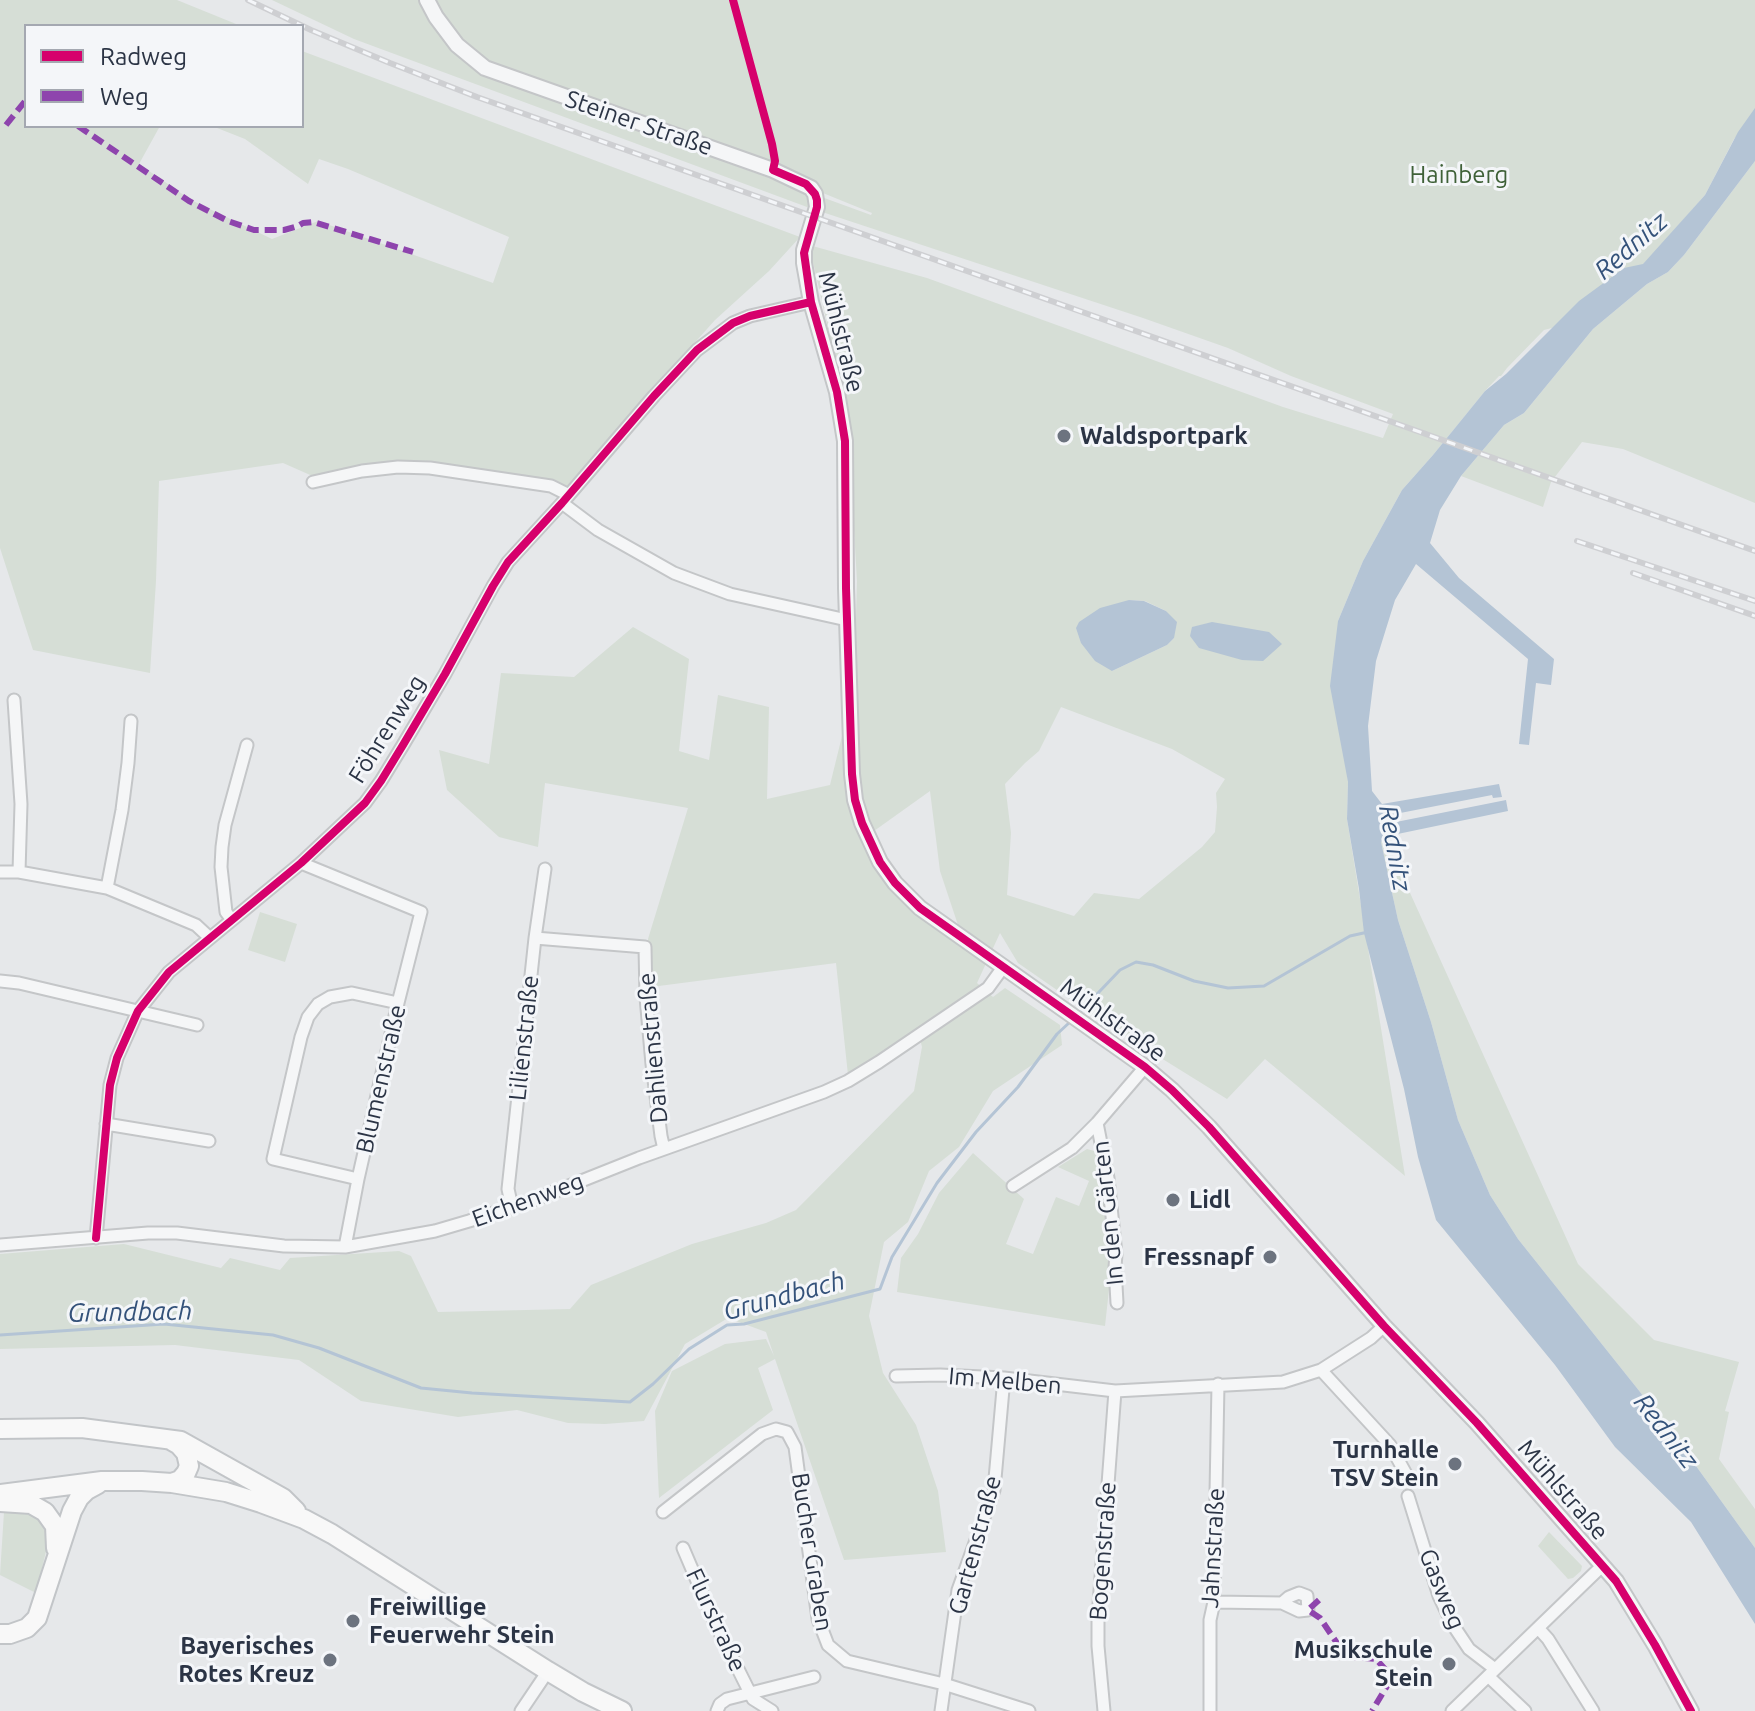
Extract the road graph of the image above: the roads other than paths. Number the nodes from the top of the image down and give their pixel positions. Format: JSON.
{"nodes":[{"id":1,"x":427,"y":0,"type":"edge"},
{"id":2,"x":804,"y":253,"type":"joint"},
{"id":3,"x":811,"y":302,"type":"junction"},
{"id":4,"x":313,"y":482,"type":"dead end"},
{"id":5,"x":566,"y":499,"type":"junction"},
{"id":6,"x":847,"y":620,"type":"junction"},
{"id":7,"x":14,"y":700,"type":"dead end"},
{"id":8,"x":131,"y":721,"type":"dead end"},
{"id":9,"x":247,"y":745,"type":"dead end"},
{"id":10,"x":301,"y":863,"type":"junction"},
{"id":11,"x":545,"y":869,"type":"dead end"},
{"id":12,"x":0,"y":872,"type":"edge"},
{"id":13,"x":19,"y":872,"type":"junction"},
{"id":14,"x":107,"y":888,"type":"junction"},
{"id":15,"x":232,"y":920,"type":"junction"},
{"id":16,"x":210,"y":938,"type":"junction"},
{"id":17,"x":535,"y":938,"type":"junction"},
{"id":18,"x":1004,"y":966,"type":"junction"},
{"id":19,"x":0,"y":981,"type":"edge"},
{"id":20,"x":398,"y":1003,"type":"junction"},
{"id":21,"x":138,"y":1011,"type":"junction"},
{"id":22,"x":197,"y":1025,"type":"dead end"},
{"id":23,"x":1145,"y":1067,"type":"junction"},
{"id":24,"x":1097,"y":1123,"type":"junction"},
{"id":25,"x":106,"y":1124,"type":"junction"},
{"id":26,"x":209,"y":1141,"type":"dead end"},
{"id":27,"x":664,"y":1149,"type":"junction"},
{"id":28,"x":358,"y":1179,"type":"junction"},
{"id":29,"x":1013,"y":1186,"type":"dead end"},
{"id":30,"x":512,"y":1207,"type":"junction"},
{"id":31,"x":96,"y":1238,"type":"junction"},
{"id":32,"x":0,"y":1245,"type":"edge"},
{"id":33,"x":345,"y":1247,"type":"junction"},
{"id":34,"x":1117,"y":1303,"type":"dead end"},
{"id":35,"x":1384,"y":1326,"type":"junction"},
{"id":36,"x":1321,"y":1370,"type":"junction"},
{"id":37,"x":896,"y":1376,"type":"dead end"},
{"id":38,"x":1004,"y":1378,"type":"junction"},
{"id":39,"x":1218,"y":1384,"type":"junction"},
{"id":40,"x":1115,"y":1391,"type":"junction"},
{"id":41,"x":0,"y":1429,"type":"edge"},
{"id":42,"x":167,"y":1438,"type":"junction"},
{"id":43,"x":1406,"y":1474,"type":"dead end"},
{"id":44,"x":102,"y":1481,"type":"junction"},
{"id":45,"x":172,"y":1483,"type":"junction"},
{"id":46,"x":0,"y":1494,"type":"edge"},
{"id":47,"x":1408,"y":1496,"type":"dead end"},
{"id":48,"x":21,"y":1497,"type":"junction"},
{"id":49,"x":0,"y":1502,"type":"edge"},
{"id":50,"x":663,"y":1512,"type":"dead end"},
{"id":51,"x":304,"y":1519,"type":"junction"},
{"id":52,"x":683,"y":1548,"type":"dead end"},
{"id":53,"x":57,"y":1555,"type":"junction"},
{"id":54,"x":1602,"y":1566,"type":"junction"},
{"id":55,"x":1214,"y":1602,"type":"junction"},
{"id":56,"x":1282,"y":1603,"type":"dead end"},
{"id":57,"x":1538,"y":1628,"type":"junction"},
{"id":58,"x":0,"y":1634,"type":"edge"},
{"id":59,"x":548,"y":1671,"type":"junction"},
{"id":60,"x":1492,"y":1672,"type":"junction"},
{"id":61,"x":814,"y":1677,"type":"dead end"},
{"id":62,"x":944,"y":1684,"type":"junction"},
{"id":63,"x":750,"y":1693,"type":"junction"},
{"id":64,"x":521,"y":1711,"type":"edge"},
{"id":65,"x":622,"y":1711,"type":"edge"},
{"id":66,"x":717,"y":1711,"type":"edge"},
{"id":67,"x":772,"y":1711,"type":"edge"},
{"id":68,"x":941,"y":1711,"type":"edge"},
{"id":69,"x":1029,"y":1711,"type":"edge"},
{"id":70,"x":1104,"y":1711,"type":"edge"},
{"id":71,"x":1210,"y":1711,"type":"edge"},
{"id":72,"x":1452,"y":1711,"type":"edge"},
{"id":73,"x":1525,"y":1711,"type":"edge"},
{"id":74,"x":1593,"y":1711,"type":"edge"},
{"id":75,"x":1691,"y":1711,"type":"edge"}],
"edges":[{"from":1,"to":2,"type":"street","name":"Steiner Straße"},
{"from":2,"to":3,"type":"street","name":"Mühlstraße"},
{"from":3,"to":5,"type":"street","name":"Föhrenweg"},
{"from":3,"to":6,"type":"street","name":"Mühlstraße"},
{"from":4,"to":5,"type":"street"},
{"from":5,"to":6,"type":"street"},
{"from":5,"to":10,"type":"street","name":"Föhrenweg"},
{"from":6,"to":18,"type":"street","name":"Mühlstraße"},
{"from":7,"to":13,"type":"street"},
{"from":8,"to":14,"type":"street"},
{"from":9,"to":15,"type":"street"},
{"from":10,"to":15,"type":"street","name":"Föhrenweg"},
{"from":10,"to":20,"type":"street","name":"Blumenstraße"},
{"from":11,"to":17,"type":"street","name":"Lilienstraße"},
{"from":12,"to":13,"type":"street"},
{"from":13,"to":14,"type":"street"},
{"from":14,"to":16,"type":"street"},
{"from":15,"to":16,"type":"street","name":"Föhrenweg"},
{"from":16,"to":21,"type":"street","name":"Föhrenweg"},
{"from":17,"to":27,"type":"street","name":"Dahlienstraße"},
{"from":17,"to":30,"type":"street","name":"Lilienstraße"},
{"from":18,"to":23,"type":"street","name":"Mühlstraße"},
{"from":18,"to":27,"type":"street","name":"Eichenweg"},
{"from":19,"to":21,"type":"street"},
{"from":20,"to":28,"type":"street","name":"Blumenstraße"},
{"from":20,"to":28,"type":"street"},
{"from":21,"to":22,"type":"street"},
{"from":21,"to":25,"type":"street","name":"Föhrenweg"},
{"from":23,"to":24,"type":"street"},
{"from":23,"to":35,"type":"street","name":"Mühlstraße"},
{"from":24,"to":29,"type":"street"},
{"from":24,"to":34,"type":"street","name":"In den Gärten"},
{"from":25,"to":26,"type":"street"},
{"from":25,"to":31,"type":"street","name":"Föhrenweg"},
{"from":27,"to":30,"type":"street","name":"Eichenweg"},
{"from":28,"to":33,"type":"street","name":"Blumenstraße"},
{"from":30,"to":33,"type":"street","name":"Eichenweg"},
{"from":31,"to":32,"type":"street","name":"Eichenweg"},
{"from":31,"to":33,"type":"street","name":"Eichenweg"},
{"from":35,"to":36,"type":"street","name":"Im Melben"},
{"from":35,"to":54,"type":"street","name":"Mühlstraße"},
{"from":36,"to":39,"type":"street","name":"Im Melben"},
{"from":36,"to":43,"type":"street"},
{"from":37,"to":38,"type":"street","name":"Im Melben"},
{"from":38,"to":40,"type":"street","name":"Im Melben"},
{"from":38,"to":62,"type":"street","name":"Gartenstraße"},
{"from":39,"to":40,"type":"street","name":"Im Melben"},
{"from":39,"to":55,"type":"street","name":"Jahnstraße"},
{"from":40,"to":70,"type":"street","name":"Bogenstraße"},
{"from":41,"to":42,"type":"main road"},
{"from":42,"to":45,"type":"main road"},
{"from":42,"to":51,"type":"main road"},
{"from":44,"to":45,"type":"main road"},
{"from":44,"to":48,"type":"main road"},
{"from":44,"to":53,"type":"main road"},
{"from":45,"to":51,"type":"main road"},
{"from":46,"to":48,"type":"main road"},
{"from":47,"to":60,"type":"street","name":"Gasweg"},
{"from":48,"to":49,"type":"main road"},
{"from":48,"to":53,"type":"main road"},
{"from":50,"to":62,"type":"street","name":"Bucher Graben"},
{"from":51,"to":59,"type":"main road"},
{"from":52,"to":63,"type":"street","name":"Flurstraße"},
{"from":53,"to":58,"type":"main road"},
{"from":54,"to":57,"type":"street"},
{"from":54,"to":75,"type":"street","name":"Mühlstraße"},
{"from":55,"to":56,"type":"street"},
{"from":55,"to":71,"type":"street","name":"Jahnstraße"},
{"from":57,"to":60,"type":"street"},
{"from":57,"to":74,"type":"street"},
{"from":59,"to":64,"type":"street"},
{"from":59,"to":65,"type":"main road"},
{"from":60,"to":72,"type":"street"},
{"from":60,"to":73,"type":"street","name":"Gasweg"},
{"from":61,"to":63,"type":"street"},
{"from":62,"to":68,"type":"street","name":"Gartenstraße"},
{"from":62,"to":69,"type":"street","name":"Bucher Graben"},
{"from":63,"to":66,"type":"street"},
{"from":63,"to":67,"type":"street"}]}
